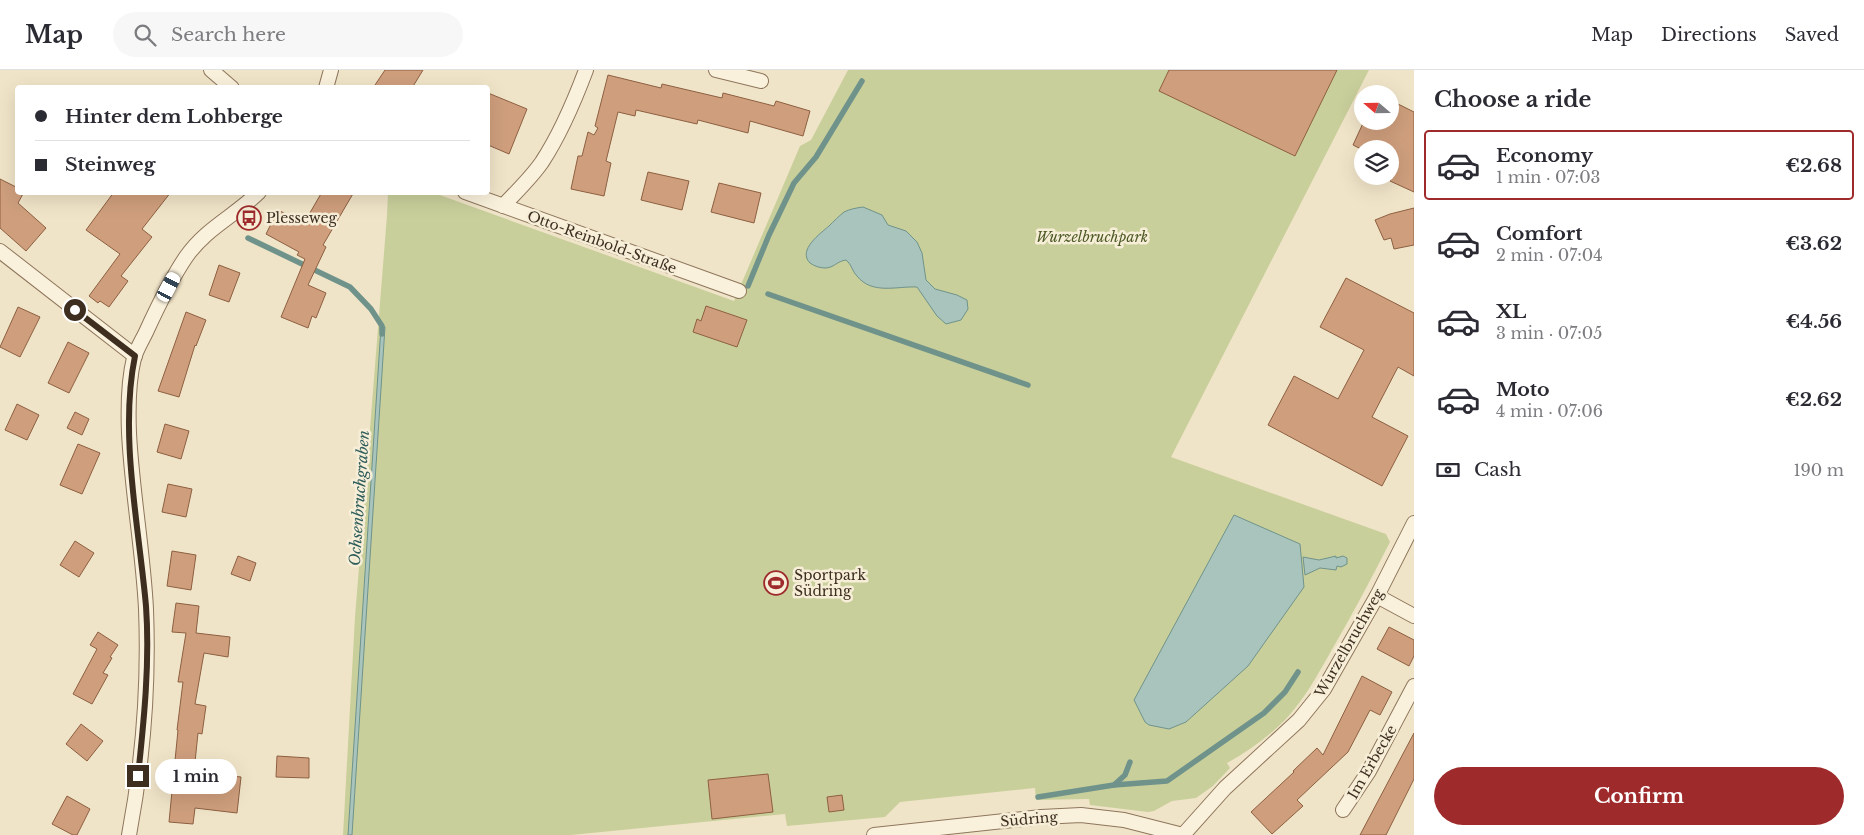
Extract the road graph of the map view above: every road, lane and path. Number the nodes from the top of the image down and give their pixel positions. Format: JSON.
{"nodes":[{"id":1,"x":212,"y":70,"type":"edge"},
{"id":2,"x":332,"y":70,"type":"edge"},
{"id":3,"x":586,"y":70,"type":"edge"},
{"id":4,"x":716,"y":70,"type":"edge"},
{"id":5,"x":761,"y":81,"type":"dead end"},
{"id":6,"x":229,"y":85,"type":"edge"},
{"id":7,"x":327,"y":85,"type":"edge"},
{"id":8,"x":255,"y":195,"type":"edge"},
{"id":9,"x":473,"y":195,"type":"edge"},
{"id":10,"x":503,"y":206,"type":"junction"},
{"id":11,"x":0,"y":251,"type":"edge"},
{"id":12,"x":739,"y":291,"type":"dead end"},
{"id":13,"x":135,"y":356,"type":"junction"},
{"id":14,"x":1414,"y":523,"type":"edge"},
{"id":15,"x":1376,"y":596,"type":"junction"},
{"id":16,"x":1414,"y":616,"type":"edge"},
{"id":17,"x":1414,"y":686,"type":"edge"},
{"id":18,"x":1343,"y":810,"type":"dead end"},
{"id":19,"x":129,"y":835,"type":"edge"},
{"id":20,"x":874,"y":835,"type":"edge"},
{"id":21,"x":1183,"y":835,"type":"edge"}],
"edges":[{"from":1,"to":6,"type":"street"},
{"from":2,"to":7,"type":"street"},
{"from":3,"to":10,"type":"street"},
{"from":4,"to":5,"type":"street"},
{"from":8,"to":13,"type":"street"},
{"from":9,"to":10,"type":"street","name":"Otto-Reinbold-Straße"},
{"from":10,"to":12,"type":"street","name":"Otto-Reinbold-Straße"},
{"from":11,"to":13,"type":"street"},
{"from":13,"to":19,"type":"street"},
{"from":14,"to":15,"type":"street","name":"Wurzelbruchweg"},
{"from":15,"to":16,"type":"street"},
{"from":15,"to":21,"type":"street","name":"Wurzelbruchweg"},
{"from":17,"to":18,"type":"street","name":"Im Erbecke"},
{"from":20,"to":21,"type":"street","name":"Südring"}]}
